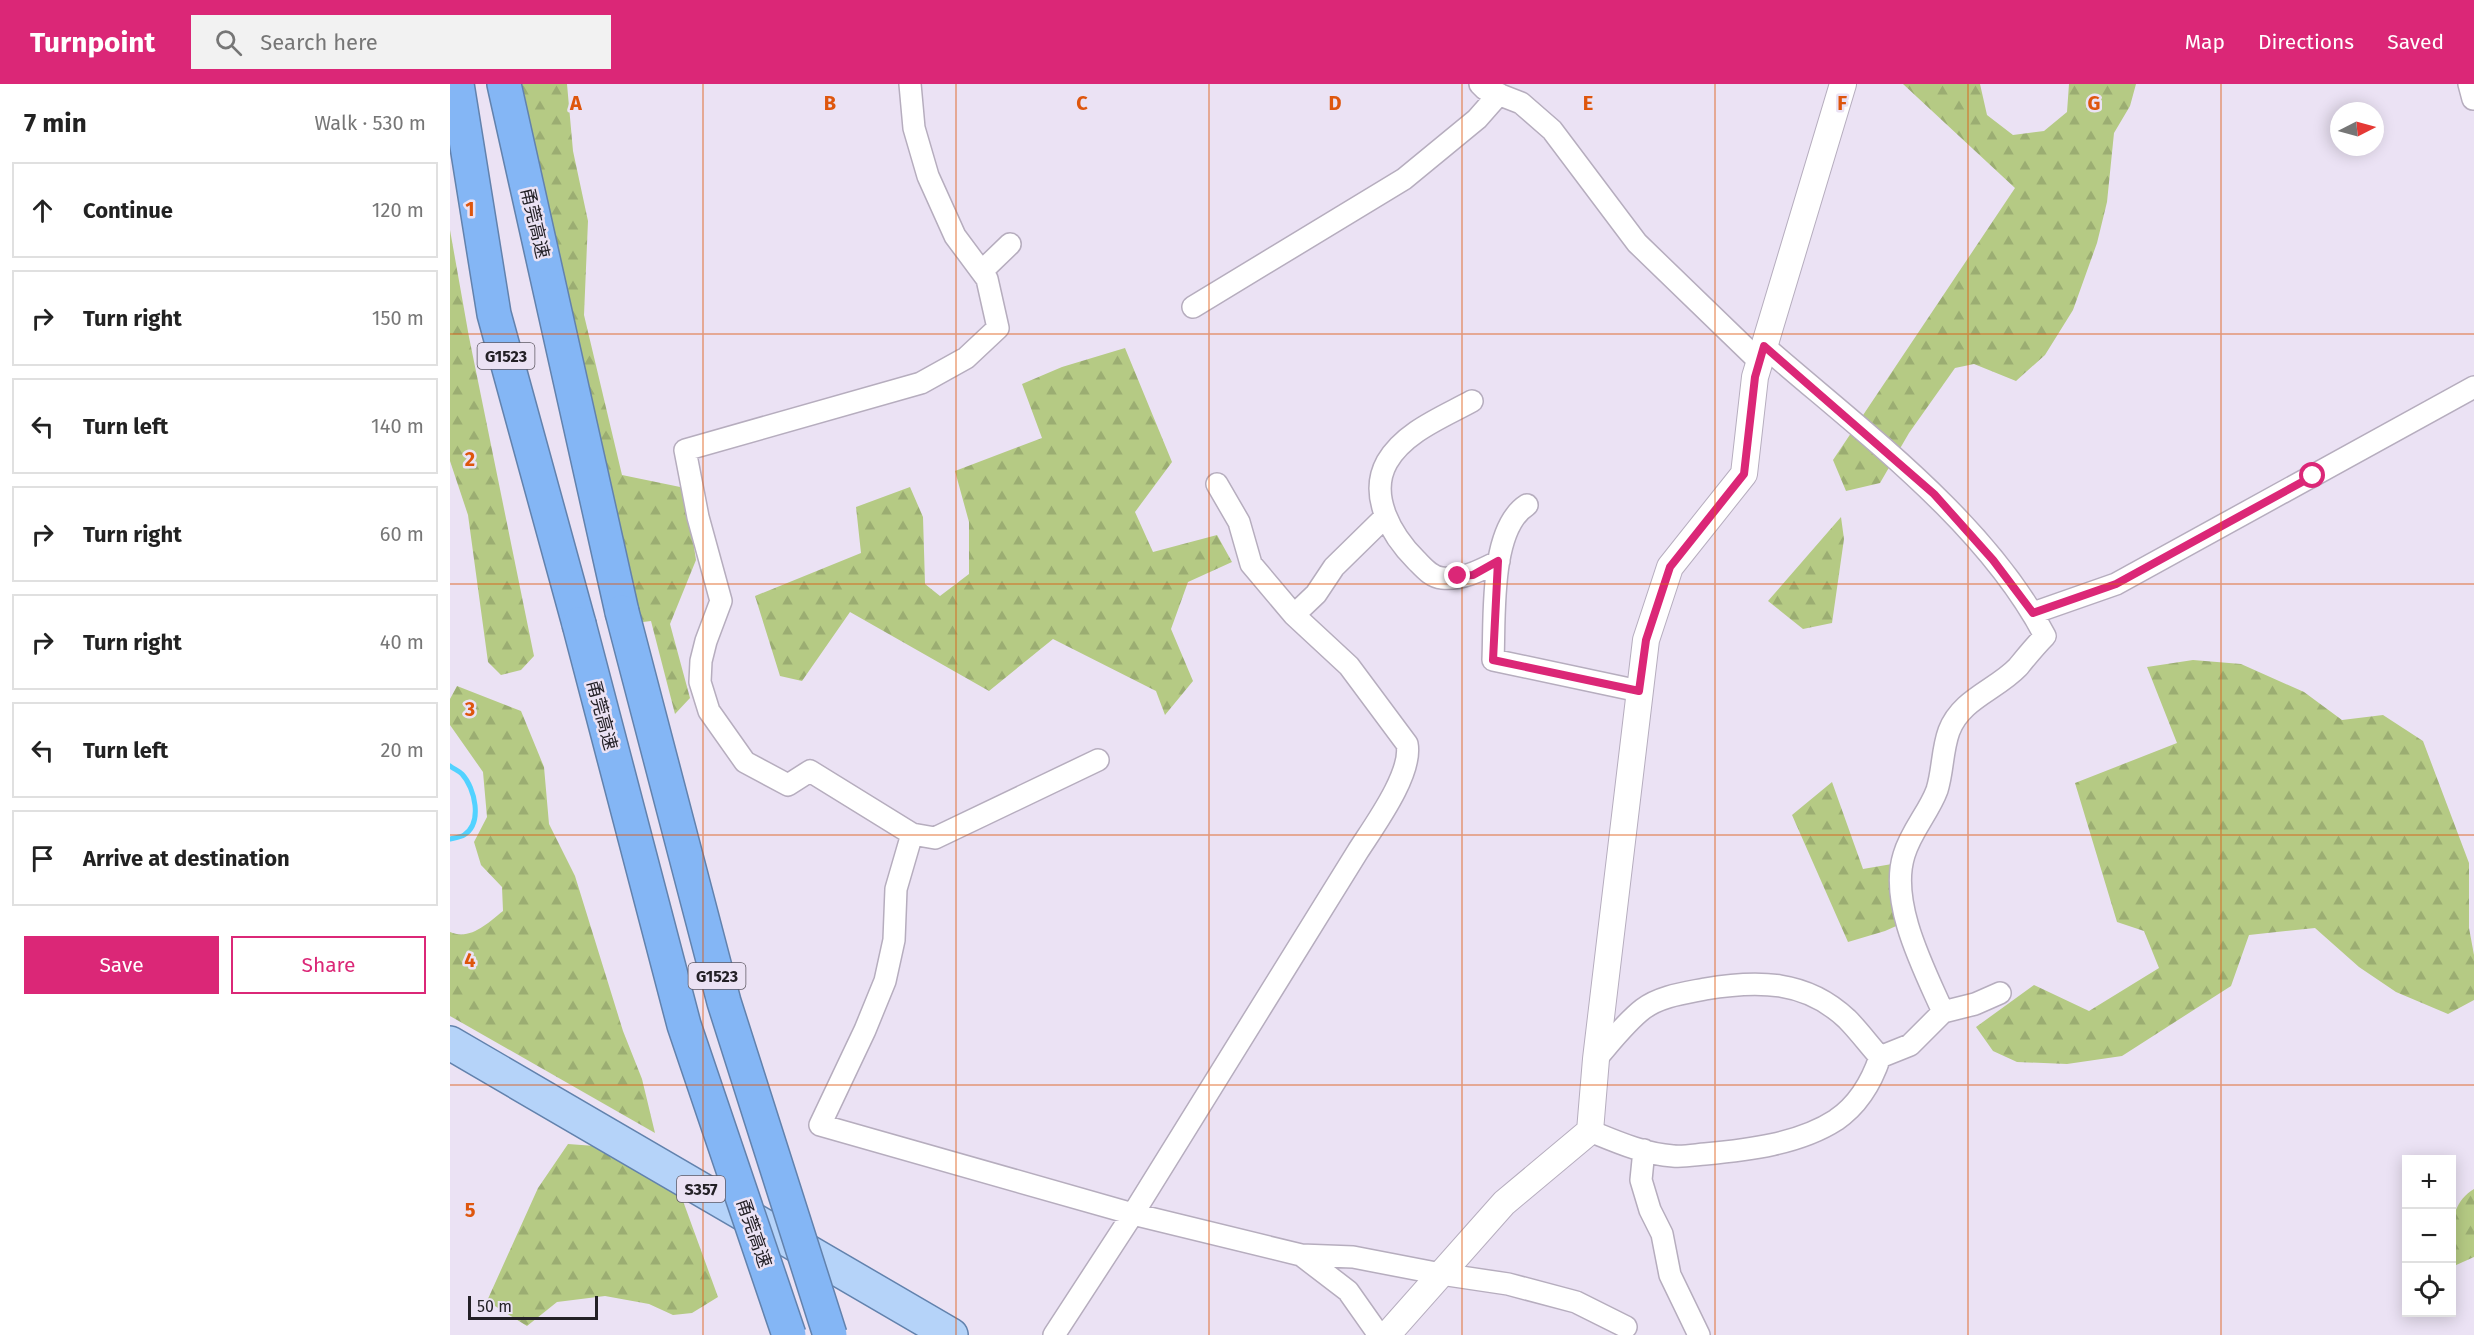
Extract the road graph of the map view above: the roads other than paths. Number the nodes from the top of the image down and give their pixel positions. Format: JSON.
{"nodes":[{"id":1,"x":457,"y":84,"type":"edge"},
{"id":2,"x":504,"y":84,"type":"edge"},
{"id":3,"x":910,"y":84,"type":"edge"},
{"id":4,"x":1843,"y":84,"type":"edge"},
{"id":5,"x":2469,"y":84,"type":"edge"},
{"id":6,"x":1489,"y":89,"type":"edge"},
{"id":7,"x":2474,"y":99,"type":"edge"},
{"id":8,"x":1010,"y":244,"type":"dead end"},
{"id":9,"x":982,"y":271,"type":"junction"},
{"id":10,"x":1193,"y":307,"type":"dead end"},
{"id":11,"x":1761,"y":354,"type":"junction"},
{"id":12,"x":2474,"y":387,"type":"edge"},
{"id":13,"x":1472,"y":401,"type":"dead end"},
{"id":14,"x":1216,"y":484,"type":"dead end"},
{"id":15,"x":1527,"y":505,"type":"dead end"},
{"id":16,"x":1385,"y":517,"type":"junction"},
{"id":17,"x":1498,"y":561,"type":"junction"},
{"id":18,"x":2033,"y":613,"type":"junction"},
{"id":19,"x":1294,"y":615,"type":"junction"},
{"id":20,"x":1639,"y":691,"type":"junction"},
{"id":21,"x":1098,"y":760,"type":"dead end"},
{"id":22,"x":912,"y":834,"type":"junction"},
{"id":23,"x":2000,"y":993,"type":"dead end"},
{"id":24,"x":1943,"y":1012,"type":"junction"},
{"id":25,"x":450,"y":1043,"type":"edge"},
{"id":26,"x":1880,"y":1058,"type":"junction"},
{"id":27,"x":1596,"y":1059,"type":"junction"},
{"id":28,"x":1590,"y":1131,"type":"junction"},
{"id":29,"x":1644,"y":1150,"type":"junction"},
{"id":30,"x":1133,"y":1214,"type":"junction"},
{"id":31,"x":1301,"y":1255,"type":"junction"},
{"id":32,"x":1441,"y":1274,"type":"junction"},
{"id":33,"x":1626,"y":1327,"type":"dead end"},
{"id":34,"x":789,"y":1335,"type":"edge"},
{"id":35,"x":830,"y":1335,"type":"edge"},
{"id":36,"x":951,"y":1335,"type":"edge"},
{"id":37,"x":1054,"y":1335,"type":"edge"},
{"id":38,"x":1379,"y":1335,"type":"edge"},
{"id":39,"x":1387,"y":1335,"type":"edge"},
{"id":40,"x":1699,"y":1335,"type":"edge"}],
"edges":[{"from":1,"to":34,"type":"highway","name":"甬莞高速","number":"G1523","bridge":true},
{"from":2,"to":35,"type":"highway","name":"甬莞高速","number":"G1523","bridge":true},
{"from":3,"to":9,"type":"street"},
{"from":4,"to":11,"type":"street"},
{"from":5,"to":7,"type":"street"},
{"from":6,"to":10,"type":"street"},
{"from":6,"to":11,"type":"street"},
{"from":8,"to":9,"type":"street"},
{"from":9,"to":22,"type":"street"},
{"from":11,"to":18,"type":"street"},
{"from":11,"to":20,"type":"street"},
{"from":12,"to":18,"type":"street"},
{"from":13,"to":16,"type":"street"},
{"from":14,"to":19,"type":"street"},
{"from":15,"to":17,"type":"street"},
{"from":16,"to":17,"type":"street"},
{"from":16,"to":19,"type":"street"},
{"from":17,"to":20,"type":"street"},
{"from":18,"to":24,"type":"street"},
{"from":19,"to":30,"type":"street"},
{"from":20,"to":27,"type":"street"},
{"from":21,"to":22,"type":"street"},
{"from":22,"to":30,"type":"street"},
{"from":23,"to":24,"type":"street"},
{"from":24,"to":26,"type":"street"},
{"from":25,"to":36,"type":"main road","number":"S357"},
{"from":26,"to":27,"type":"street"},
{"from":26,"to":29,"type":"street"},
{"from":27,"to":28,"type":"street"},
{"from":28,"to":29,"type":"street"},
{"from":28,"to":32,"type":"street"},
{"from":29,"to":40,"type":"street"},
{"from":30,"to":31,"type":"street"},
{"from":30,"to":37,"type":"street"},
{"from":31,"to":32,"type":"street"},
{"from":31,"to":38,"type":"street"},
{"from":32,"to":33,"type":"street"},
{"from":32,"to":39,"type":"street"}]}
